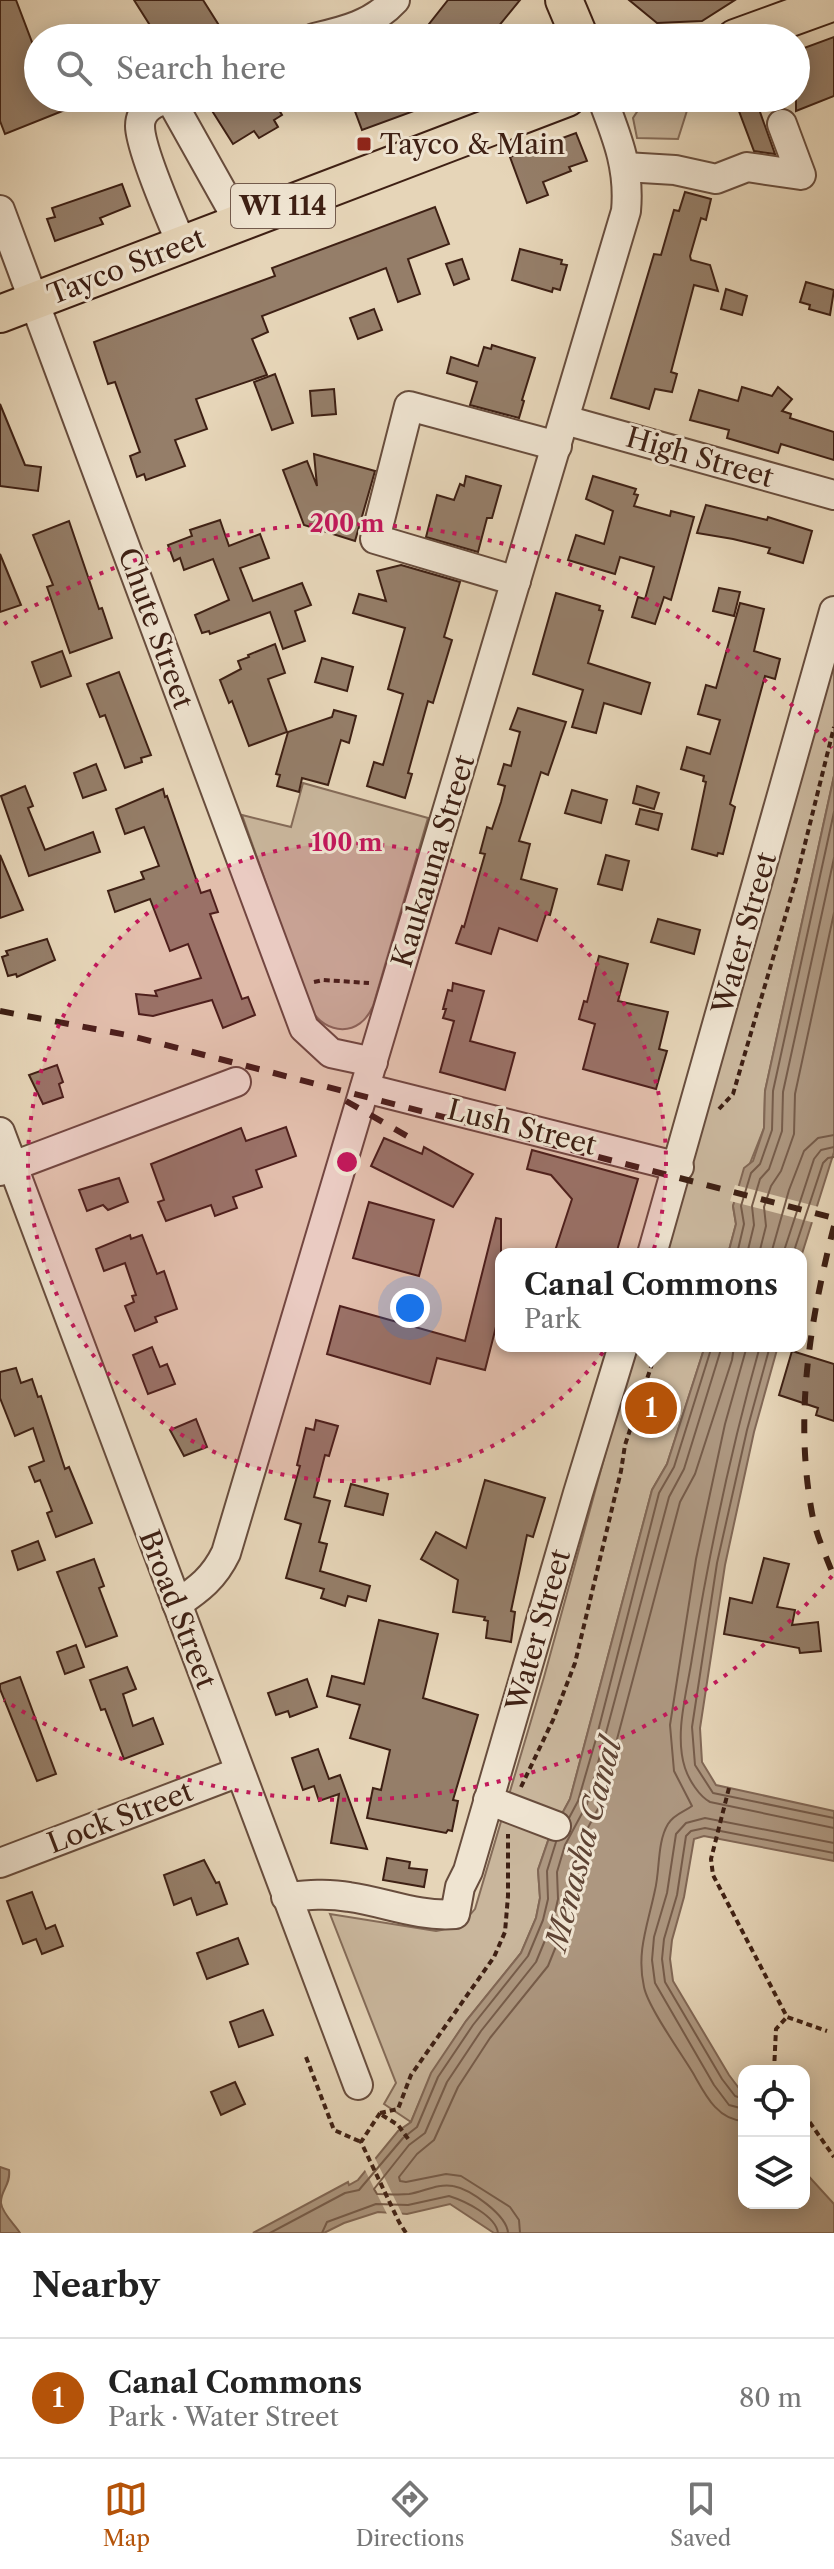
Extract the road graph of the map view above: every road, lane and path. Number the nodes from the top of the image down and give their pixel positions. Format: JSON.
{"nodes":[{"id":1,"x":395,"y":0,"type":"edge"},
{"id":2,"x":564,"y":0,"type":"edge"},
{"id":3,"x":834,"y":2,"type":"edge"},
{"id":4,"x":362,"y":24,"type":"edge"},
{"id":5,"x":574,"y":24,"type":"edge"},
{"id":6,"x":774,"y":24,"type":"edge"},
{"id":7,"x":144,"y":112,"type":"edge"},
{"id":8,"x":177,"y":112,"type":"edge"},
{"id":9,"x":530,"y":112,"type":"edge"},
{"id":10,"x":607,"y":112,"type":"edge"},
{"id":11,"x":782,"y":124,"type":"dead end"},
{"id":12,"x":625,"y":167,"type":"junction"},
{"id":13,"x":0,"y":210,"type":"edge"},
{"id":14,"x":239,"y":222,"type":"junction"},
{"id":15,"x":182,"y":245,"type":"junction"},
{"id":16,"x":34,"y":301,"type":"junction"},
{"id":17,"x":0,"y":314,"type":"edge"},
{"id":18,"x":561,"y":433,"type":"junction"},
{"id":19,"x":834,"y":495,"type":"edge"},
{"id":20,"x":516,"y":581,"type":"junction"},
{"id":21,"x":834,"y":611,"type":"edge"},
{"id":22,"x":834,"y":727,"type":"edge"},
{"id":23,"x":314,"y":982,"type":"dead end"},
{"id":24,"x":369,"y":983,"type":"dead end"},
{"id":25,"x":318,"y":1043,"type":"joint"},
{"id":26,"x":369,"y":1075,"type":"junction"},
{"id":27,"x":236,"y":1082,"type":"dead end"},
{"id":28,"x":712,"y":1113,"type":"dead end"},
{"id":29,"x":0,"y":1132,"type":"edge"},
{"id":30,"x":679,"y":1167,"type":"junction"},
{"id":31,"x":6,"y":1169,"type":"edge"},
{"id":32,"x":654,"y":1248,"type":"edge"},
{"id":33,"x":621,"y":1352,"type":"edge"},
{"id":34,"x":656,"y":1352,"type":"edge"},
{"id":35,"x":177,"y":1604,"type":"junction"},
{"id":36,"x":239,"y":1772,"type":"junction"},
{"id":37,"x":729,"y":1788,"type":"dead end"},
{"id":38,"x":500,"y":1805,"type":"junction"},
{"id":39,"x":556,"y":1826,"type":"dead end"},
{"id":40,"x":0,"y":1863,"type":"edge"},
{"id":41,"x":286,"y":1897,"type":"junction"},
{"id":42,"x":787,"y":2017,"type":"junction"},
{"id":43,"x":827,"y":2031,"type":"dead end"},
{"id":44,"x":306,"y":2057,"type":"dead end"},
{"id":45,"x":774,"y":2065,"type":"edge"},
{"id":46,"x":358,"y":2085,"type":"dead end"},
{"id":47,"x":380,"y":2113,"type":"junction"},
{"id":48,"x":810,"y":2123,"type":"edge"},
{"id":49,"x":409,"y":2140,"type":"dead end"},
{"id":50,"x":361,"y":2142,"type":"junction"},
{"id":51,"x":834,"y":2157,"type":"edge"},
{"id":52,"x":406,"y":2233,"type":"edge"}],
"edges":[{"from":1,"to":4,"type":"street"},
{"from":2,"to":5,"type":"main road"},
{"from":3,"to":6,"type":"main road"},
{"from":7,"to":15,"type":"street"},
{"from":8,"to":14,"type":"street"},
{"from":9,"to":14,"type":"main road","name":"Tayco Street","number":"WI 114"},
{"from":10,"to":12,"type":"street","name":"Kaukauna Street"},
{"from":11,"to":12,"type":"street"},
{"from":12,"to":18,"type":"street","name":"Kaukauna Street"},
{"from":13,"to":16,"type":"street","name":"Chute Street"},
{"from":14,"to":15,"type":"main road","name":"Tayco Street","number":"WI 114"},
{"from":15,"to":16,"type":"main road","name":"Tayco Street","number":"WI 114"},
{"from":16,"to":17,"type":"main road","name":"Tayco Street","number":"WI 114"},
{"from":16,"to":25,"type":"street","name":"Chute Street"},
{"from":18,"to":19,"type":"street","name":"High Street"},
{"from":18,"to":20,"type":"street","name":"Kaukauna Street"},
{"from":18,"to":20,"type":"street","name":"High Street"},
{"from":20,"to":26,"type":"street","name":"Kaukauna Street"},
{"from":21,"to":30,"type":"street","name":"Water Street"},
{"from":22,"to":28,"type":"path"},
{"from":23,"to":24,"type":"path"},
{"from":25,"to":26,"type":"street","name":"Lush Street"},
{"from":26,"to":30,"type":"street","name":"Lush Street"},
{"from":26,"to":35,"type":"street","name":"Kaukauna Street"},
{"from":27,"to":31,"type":"street"},
{"from":29,"to":31,"type":"street","name":"Broad Street"},
{"from":30,"to":32,"type":"street","name":"Water Street"},
{"from":31,"to":35,"type":"street","name":"Broad Street"},
{"from":33,"to":38,"type":"street","name":"Water Street"},
{"from":34,"to":38,"type":"path"},
{"from":35,"to":36,"type":"street","name":"Broad Street"},
{"from":36,"to":40,"type":"street","name":"Lock Street"},
{"from":36,"to":41,"type":"street","name":"Broad Street"},
{"from":37,"to":42,"type":"path"},
{"from":38,"to":39,"type":"street"},
{"from":38,"to":41,"type":"street","name":"Water Street"},
{"from":38,"to":47,"type":"path"},
{"from":41,"to":46,"type":"street","name":"Broad Street"},
{"from":42,"to":43,"type":"path"},
{"from":42,"to":45,"type":"path"},
{"from":44,"to":50,"type":"path"},
{"from":47,"to":49,"type":"path"},
{"from":47,"to":50,"type":"path"},
{"from":48,"to":51,"type":"path"},
{"from":50,"to":52,"type":"path"}]}
